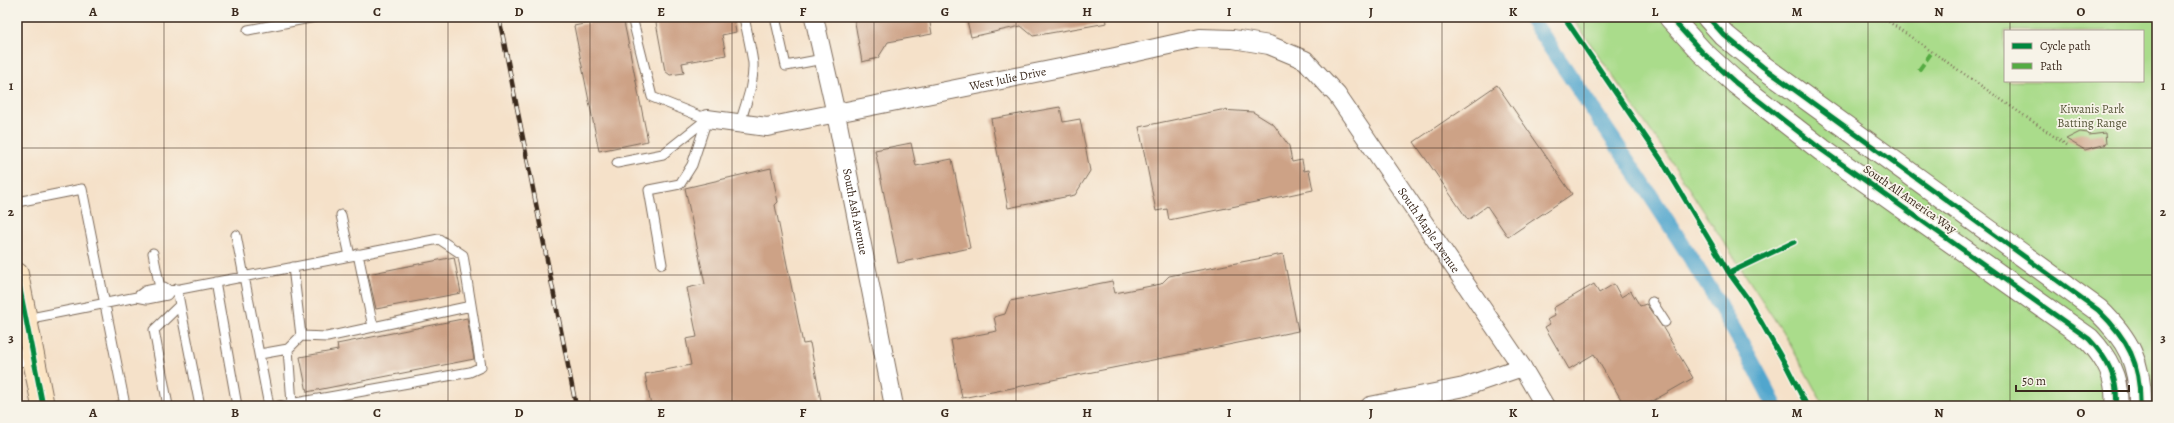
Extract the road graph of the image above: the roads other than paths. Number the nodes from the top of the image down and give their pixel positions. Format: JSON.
{"nodes":[{"id":1,"x":314,"y":17,"type":"edge"},
{"id":2,"x":632,"y":17,"type":"edge"},
{"id":3,"x":744,"y":17,"type":"edge"},
{"id":4,"x":775,"y":17,"type":"edge"},
{"id":5,"x":814,"y":17,"type":"edge"},
{"id":6,"x":1670,"y":17,"type":"edge"},
{"id":7,"x":1708,"y":17,"type":"edge"},
{"id":8,"x":248,"y":30,"type":"dead end"},
{"id":9,"x":823,"y":59,"type":"junction"},
{"id":10,"x":1305,"y":60,"type":"joint"},
{"id":11,"x":836,"y":114,"type":"junction"},
{"id":12,"x":707,"y":119,"type":"junction"},
{"id":13,"x":740,"y":123,"type":"junction"},
{"id":14,"x":1870,"y":145,"type":"junction"},
{"id":15,"x":617,"y":163,"type":"dead end"},
{"id":16,"x":1850,"y":169,"type":"junction"},
{"id":17,"x":17,"y":202,"type":"edge"},
{"id":18,"x":341,"y":215,"type":"dead end"},
{"id":19,"x":236,"y":235,"type":"dead end"},
{"id":20,"x":153,"y":253,"type":"dead end"},
{"id":21,"x":354,"y":255,"type":"junction"},
{"id":22,"x":662,"y":264,"type":"dead end"},
{"id":23,"x":293,"y":267,"type":"junction"},
{"id":24,"x":17,"y":274,"type":"edge"},
{"id":25,"x":246,"y":276,"type":"junction"},
{"id":26,"x":215,"y":282,"type":"junction"},
{"id":27,"x":160,"y":288,"type":"junction"},
{"id":28,"x":173,"y":290,"type":"junction"},
{"id":29,"x":137,"y":297,"type":"junction"},
{"id":30,"x":1652,"y":302,"type":"dead end"},
{"id":31,"x":105,"y":304,"type":"junction"},
{"id":32,"x":180,"y":305,"type":"junction"},
{"id":33,"x":471,"y":306,"type":"junction"},
{"id":34,"x":26,"y":319,"type":"junction"},
{"id":35,"x":1665,"y":322,"type":"dead end"},
{"id":36,"x":373,"y":327,"type":"junction"},
{"id":37,"x":302,"y":336,"type":"junction"},
{"id":38,"x":288,"y":349,"type":"junction"},
{"id":39,"x":260,"y":354,"type":"junction"},
{"id":40,"x":25,"y":357,"type":"edge"},
{"id":41,"x":1522,"y":367,"type":"junction"},
{"id":42,"x":292,"y":404,"type":"junction"},
{"id":43,"x":44,"y":406,"type":"edge"},
{"id":44,"x":118,"y":406,"type":"edge"},
{"id":45,"x":168,"y":406,"type":"edge"},
{"id":46,"x":200,"y":406,"type":"edge"},
{"id":47,"x":236,"y":406,"type":"edge"},
{"id":48,"x":269,"y":406,"type":"edge"},
{"id":49,"x":279,"y":406,"type":"edge"},
{"id":50,"x":894,"y":406,"type":"edge"},
{"id":51,"x":1370,"y":406,"type":"edge"},
{"id":52,"x":1545,"y":406,"type":"edge"},
{"id":53,"x":2116,"y":406,"type":"edge"},
{"id":54,"x":2140,"y":406,"type":"edge"}],
"edges":[{"from":1,"to":8,"type":"lane"},
{"from":2,"to":12,"type":"lane"},
{"from":3,"to":13,"type":"lane"},
{"from":4,"to":9,"type":"lane"},
{"from":5,"to":9,"type":"street","name":"South Ash Avenue"},
{"from":6,"to":16,"type":"street","name":"South All America Way"},
{"from":7,"to":14,"type":"street","name":"South All America Way"},
{"from":9,"to":11,"type":"street","name":"South Ash Avenue"},
{"from":10,"to":11,"type":"street","name":"West Julie Drive"},
{"from":10,"to":41,"type":"street","name":"South Maple Avenue"},
{"from":11,"to":13,"type":"street","name":"West Julie Drive"},
{"from":11,"to":50,"type":"street","name":"South Ash Avenue"},
{"from":12,"to":13,"type":"street","name":"West Julie Drive"},
{"from":12,"to":15,"type":"lane"},
{"from":12,"to":22,"type":"lane"},
{"from":14,"to":16,"type":"street"},
{"from":14,"to":54,"type":"street","name":"South All America Way"},
{"from":16,"to":53,"type":"street","name":"South All America Way"},
{"from":17,"to":31,"type":"lane"},
{"from":18,"to":21,"type":"lane"},
{"from":19,"to":25,"type":"lane"},
{"from":20,"to":27,"type":"lane"},
{"from":21,"to":23,"type":"lane"},
{"from":21,"to":33,"type":"lane"},
{"from":21,"to":36,"type":"lane"},
{"from":23,"to":25,"type":"lane"},
{"from":23,"to":37,"type":"lane"},
{"from":24,"to":34,"type":"main road"},
{"from":25,"to":26,"type":"lane"},
{"from":25,"to":39,"type":"lane"},
{"from":26,"to":28,"type":"lane"},
{"from":26,"to":47,"type":"lane"},
{"from":27,"to":28,"type":"lane"},
{"from":27,"to":29,"type":"lane"},
{"from":28,"to":29,"type":"lane"},
{"from":28,"to":32,"type":"lane"},
{"from":29,"to":31,"type":"lane"},
{"from":30,"to":35,"type":"lane"},
{"from":31,"to":34,"type":"lane"},
{"from":31,"to":44,"type":"lane"},
{"from":32,"to":45,"type":"lane"},
{"from":32,"to":46,"type":"lane"},
{"from":33,"to":36,"type":"lane"},
{"from":33,"to":42,"type":"lane"},
{"from":34,"to":40,"type":"main road"},
{"from":36,"to":37,"type":"lane"},
{"from":37,"to":38,"type":"lane"},
{"from":38,"to":39,"type":"lane"},
{"from":38,"to":42,"type":"lane"},
{"from":39,"to":48,"type":"lane"},
{"from":40,"to":43,"type":"main road"},
{"from":41,"to":51,"type":"street"},
{"from":41,"to":52,"type":"street","name":"South Maple Avenue"},
{"from":42,"to":49,"type":"lane"}]}
